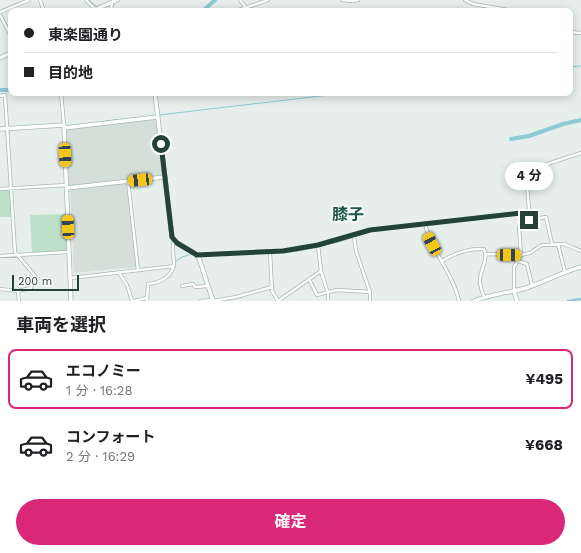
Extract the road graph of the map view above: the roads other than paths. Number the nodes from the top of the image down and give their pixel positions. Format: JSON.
{"nodes":[{"id":1,"x":29,"y":0,"type":"edge"},
{"id":2,"x":86,"y":0,"type":"edge"},
{"id":3,"x":117,"y":0,"type":"edge"},
{"id":4,"x":240,"y":0,"type":"edge"},
{"id":5,"x":268,"y":0,"type":"edge"},
{"id":6,"x":342,"y":0,"type":"edge"},
{"id":7,"x":358,"y":0,"type":"edge"},
{"id":8,"x":465,"y":0,"type":"edge"},
{"id":9,"x":112,"y":1,"type":"edge"},
{"id":10,"x":11,"y":8,"type":"edge"},
{"id":11,"x":92,"y":8,"type":"edge"},
{"id":12,"x":98,"y":8,"type":"edge"},
{"id":13,"x":246,"y":8,"type":"joint"},
{"id":14,"x":496,"y":8,"type":"edge"},
{"id":15,"x":0,"y":13,"type":"edge"},
{"id":16,"x":8,"y":30,"type":"edge"},
{"id":17,"x":0,"y":96,"type":"edge"},
{"id":18,"x":61,"y":96,"type":"edge"},
{"id":19,"x":155,"y":96,"type":"edge"},
{"id":20,"x":157,"y":117,"type":"junction"},
{"id":21,"x":64,"y":126,"type":"junction"},
{"id":22,"x":0,"y":129,"type":"edge"},
{"id":23,"x":8,"y":129,"type":"junction"},
{"id":24,"x":581,"y":153,"type":"edge"},
{"id":25,"x":165,"y":177,"type":"junction"},
{"id":26,"x":128,"y":181,"type":"junction"},
{"id":27,"x":67,"y":187,"type":"junction"},
{"id":28,"x":0,"y":189,"type":"edge"},
{"id":29,"x":12,"y":189,"type":"junction"},
{"id":30,"x":530,"y":212,"type":"junction"},
{"id":31,"x":529,"y":220,"type":"junction"},
{"id":32,"x":425,"y":224,"type":"junction"},
{"id":33,"x":354,"y":236,"type":"junction"},
{"id":34,"x":174,"y":241,"type":"junction"},
{"id":35,"x":552,"y":244,"type":"junction"},
{"id":36,"x":558,"y":244,"type":"junction"},
{"id":37,"x":318,"y":245,"type":"junction"},
{"id":38,"x":581,"y":251,"type":"edge"},
{"id":39,"x":70,"y":252,"type":"junction"},
{"id":40,"x":270,"y":252,"type":"junction"},
{"id":41,"x":486,"y":254,"type":"junction"},
{"id":42,"x":17,"y":255,"type":"junction"},
{"id":43,"x":197,"y":255,"type":"junction"},
{"id":44,"x":521,"y":255,"type":"junction"},
{"id":45,"x":0,"y":256,"type":"edge"},
{"id":46,"x":442,"y":261,"type":"junction"},
{"id":47,"x":518,"y":261,"type":"junction"},
{"id":48,"x":174,"y":266,"type":"junction"},
{"id":49,"x":581,"y":267,"type":"edge"},
{"id":50,"x":138,"y":270,"type":"junction"},
{"id":51,"x":321,"y":271,"type":"junction"},
{"id":52,"x":565,"y":272,"type":"junction"},
{"id":53,"x":119,"y":273,"type":"junction"},
{"id":54,"x":71,"y":278,"type":"junction"},
{"id":55,"x":309,"y":279,"type":"junction"},
{"id":56,"x":209,"y":285,"type":"junction"},
{"id":57,"x":182,"y":286,"type":"dead end"},
{"id":58,"x":532,"y":286,"type":"junction"},
{"id":59,"x":272,"y":287,"type":"junction"},
{"id":60,"x":0,"y":289,"type":"edge"},
{"id":61,"x":18,"y":291,"type":"junction"},
{"id":62,"x":514,"y":291,"type":"junction"},
{"id":63,"x":370,"y":292,"type":"junction"},
{"id":64,"x":328,"y":293,"type":"junction"},
{"id":65,"x":236,"y":297,"type":"junction"},
{"id":66,"x":484,"y":297,"type":"junction"},
{"id":67,"x":147,"y":300,"type":"edge"},
{"id":68,"x":19,"y":301,"type":"edge"},
{"id":69,"x":71,"y":301,"type":"edge"},
{"id":70,"x":133,"y":301,"type":"edge"},
{"id":71,"x":200,"y":301,"type":"edge"},
{"id":72,"x":213,"y":301,"type":"edge"},
{"id":73,"x":237,"y":301,"type":"edge"},
{"id":74,"x":278,"y":301,"type":"edge"},
{"id":75,"x":328,"y":301,"type":"edge"},
{"id":76,"x":370,"y":301,"type":"edge"},
{"id":77,"x":459,"y":301,"type":"edge"},
{"id":78,"x":474,"y":301,"type":"edge"},
{"id":79,"x":517,"y":301,"type":"edge"}],
"edges":[{"from":1,"to":10,"type":"street"},
{"from":2,"to":11,"type":"street"},
{"from":3,"to":9,"type":"street"},
{"from":4,"to":13,"type":"street"},
{"from":5,"to":13,"type":"street"},
{"from":6,"to":7,"type":"street"},
{"from":8,"to":14,"type":"street"},
{"from":9,"to":12,"type":"street"},
{"from":15,"to":16,"type":"street"},
{"from":17,"to":23,"type":"street"},
{"from":18,"to":21,"type":"street"},
{"from":19,"to":20,"type":"street"},
{"from":20,"to":21,"type":"street"},
{"from":20,"to":25,"type":"street"},
{"from":21,"to":23,"type":"street"},
{"from":21,"to":27,"type":"street"},
{"from":22,"to":23,"type":"street"},
{"from":23,"to":29,"type":"street"},
{"from":24,"to":30,"type":"street"},
{"from":25,"to":26,"type":"street"},
{"from":25,"to":34,"type":"street"},
{"from":26,"to":27,"type":"street"},
{"from":26,"to":50,"type":"street"},
{"from":27,"to":29,"type":"street"},
{"from":27,"to":39,"type":"street"},
{"from":28,"to":29,"type":"street"},
{"from":29,"to":42,"type":"street"},
{"from":30,"to":31,"type":"street"},
{"from":30,"to":32,"type":"street"},
{"from":31,"to":35,"type":"street"},
{"from":31,"to":44,"type":"street"},
{"from":32,"to":33,"type":"street"},
{"from":32,"to":46,"type":"street"},
{"from":33,"to":37,"type":"street"},
{"from":33,"to":63,"type":"street"},
{"from":34,"to":43,"type":"street"},
{"from":34,"to":48,"type":"street"},
{"from":35,"to":36,"type":"street"},
{"from":35,"to":44,"type":"street"},
{"from":36,"to":38,"type":"street"},
{"from":36,"to":52,"type":"street"},
{"from":37,"to":40,"type":"street"},
{"from":37,"to":51,"type":"street"},
{"from":39,"to":42,"type":"street"},
{"from":39,"to":54,"type":"street"},
{"from":40,"to":43,"type":"street"},
{"from":40,"to":59,"type":"street"},
{"from":41,"to":44,"type":"street"},
{"from":41,"to":46,"type":"street"},
{"from":41,"to":66,"type":"street"},
{"from":42,"to":45,"type":"street"},
{"from":42,"to":61,"type":"street"},
{"from":43,"to":56,"type":"street"},
{"from":44,"to":47,"type":"street"},
{"from":46,"to":77,"type":"street"},
{"from":47,"to":58,"type":"street"},
{"from":47,"to":62,"type":"street"},
{"from":48,"to":50,"type":"street"},
{"from":48,"to":67,"type":"street"},
{"from":49,"to":52,"type":"street"},
{"from":50,"to":53,"type":"street"},
{"from":51,"to":55,"type":"street"},
{"from":51,"to":64,"type":"street"},
{"from":52,"to":58,"type":"street"},
{"from":53,"to":54,"type":"street"},
{"from":53,"to":70,"type":"street"},
{"from":54,"to":69,"type":"street"},
{"from":55,"to":64,"type":"street"},
{"from":55,"to":74,"type":"street"},
{"from":56,"to":57,"type":"street"},
{"from":56,"to":72,"type":"street"},
{"from":58,"to":62,"type":"street"},
{"from":59,"to":65,"type":"street"},
{"from":59,"to":74,"type":"street"},
{"from":60,"to":61,"type":"street"},
{"from":61,"to":68,"type":"street"},
{"from":62,"to":66,"type":"street"},
{"from":62,"to":79,"type":"street"},
{"from":63,"to":64,"type":"street"},
{"from":63,"to":76,"type":"street"},
{"from":64,"to":75,"type":"street"},
{"from":65,"to":72,"type":"street"},
{"from":65,"to":73,"type":"street"},
{"from":66,"to":78,"type":"street"},
{"from":67,"to":70,"type":"street"},
{"from":71,"to":72,"type":"street"}]}
